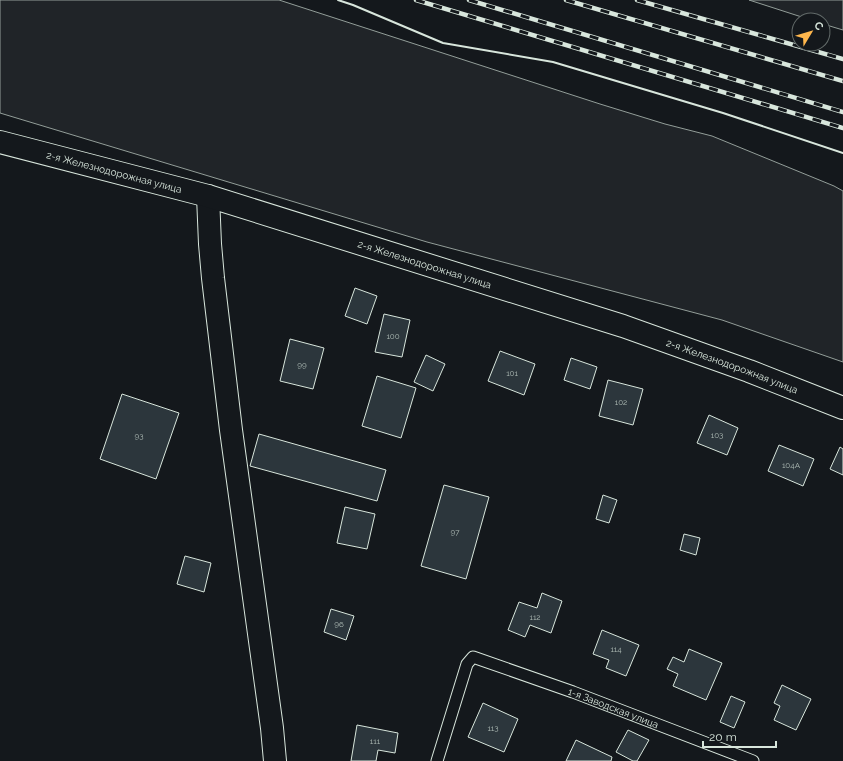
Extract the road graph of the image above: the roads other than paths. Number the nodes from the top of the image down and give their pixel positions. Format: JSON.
{"nodes":[{"id":1,"x":0,"y":142,"type":"edge"},
{"id":2,"x":208,"y":196,"type":"junction"},
{"id":3,"x":843,"y":408,"type":"edge"},
{"id":4,"x":275,"y":761,"type":"edge"},
{"id":5,"x":436,"y":761,"type":"edge"},
{"id":6,"x":753,"y":761,"type":"edge"}],
"edges":[{"from":1,"to":2,"type":"street","name":"2-я Железнодорожная улица"},
{"from":2,"to":3,"type":"street","name":"2-я Железнодорожная улица"},
{"from":2,"to":4,"type":"street"},
{"from":5,"to":6,"type":"lane","name":"1-я Заводская улица"}]}
